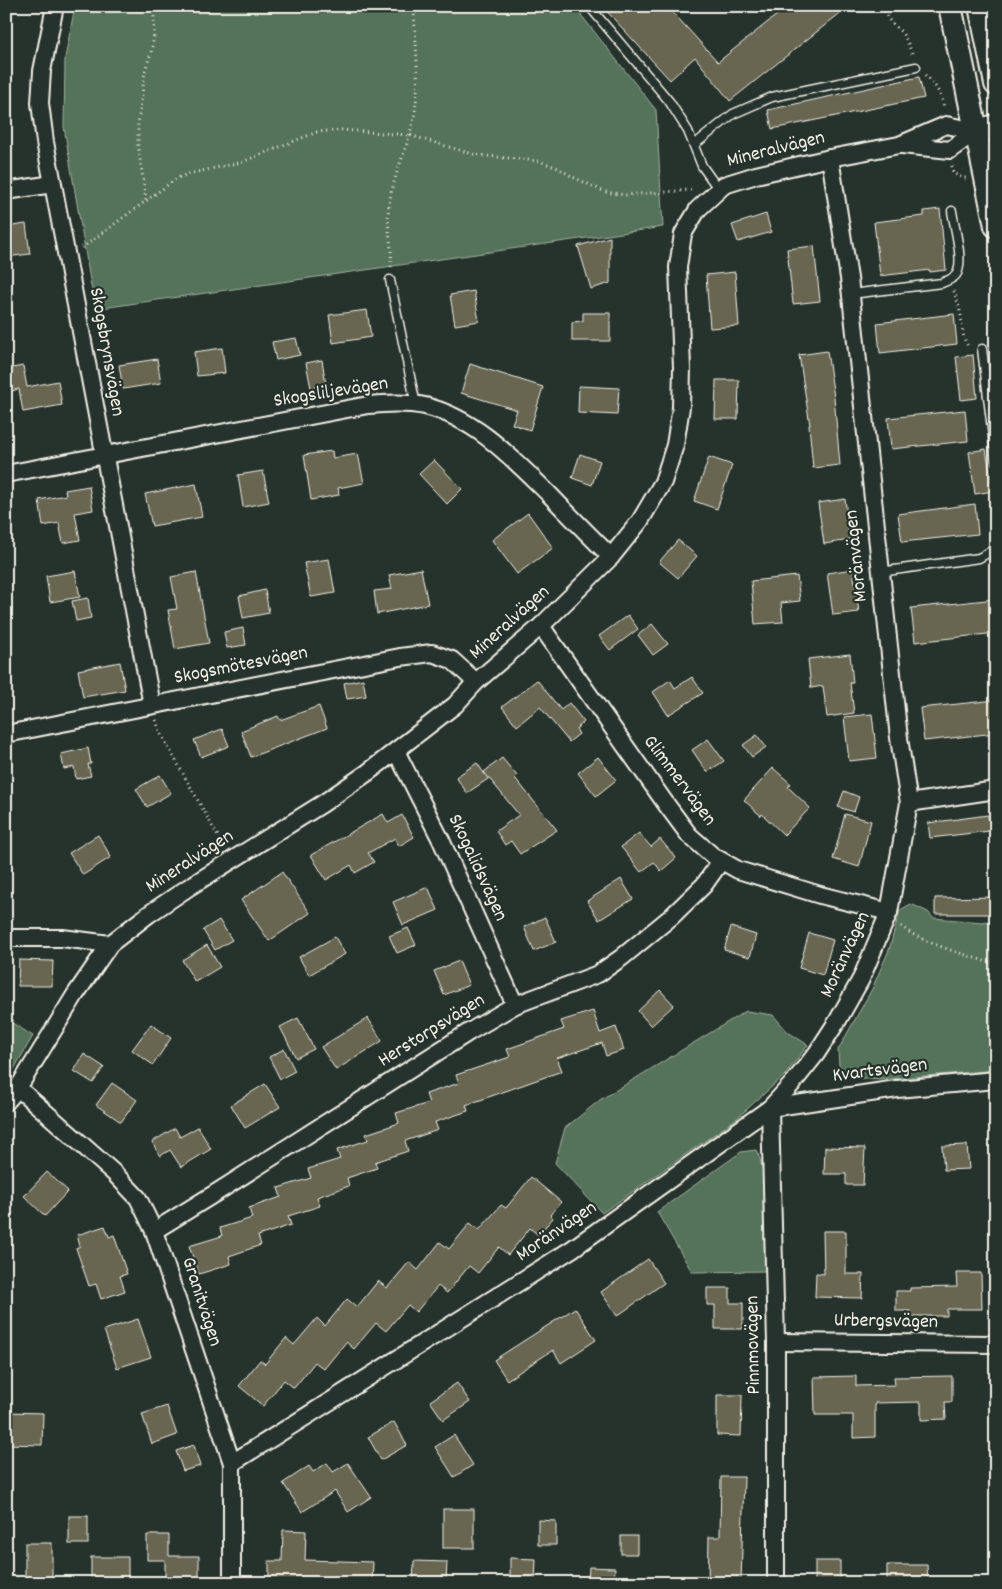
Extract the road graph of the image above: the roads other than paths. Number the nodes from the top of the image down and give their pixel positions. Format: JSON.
{"nodes":[{"id":1,"x":55,"y":6,"type":"edge"},
{"id":2,"x":589,"y":6,"type":"edge"},
{"id":3,"x":950,"y":6,"type":"edge"},
{"id":4,"x":980,"y":6,"type":"edge"},
{"id":5,"x":916,"y":67,"type":"road end"},
{"id":6,"x":996,"y":84,"type":"edge"},
{"id":7,"x":986,"y":128,"type":"edge"},
{"id":8,"x":694,"y":145,"type":"junction"},
{"id":9,"x":899,"y":145,"type":"junction"},
{"id":10,"x":830,"y":158,"type":"junction"},
{"id":11,"x":52,"y":184,"type":"junction"},
{"id":12,"x":718,"y":191,"type":"junction"},
{"id":13,"x":6,"y":192,"type":"edge"},
{"id":14,"x":952,"y":211,"type":"dead end"},
{"id":15,"x":996,"y":226,"type":"edge"},
{"id":16,"x":390,"y":280,"type":"road end"},
{"id":17,"x":851,"y":294,"type":"junction"},
{"id":18,"x":982,"y":349,"type":"road end"},
{"id":19,"x":416,"y":405,"type":"junction"},
{"id":20,"x":104,"y":455,"type":"junction"},
{"id":21,"x":996,"y":461,"type":"edge"},
{"id":22,"x":6,"y":474,"type":"edge"},
{"id":23,"x":996,"y":544,"type":"edge"},
{"id":24,"x":611,"y":557,"type":"junction"},
{"id":25,"x":880,"y":572,"type":"junction"},
{"id":26,"x":541,"y":626,"type":"junction"},
{"id":27,"x":476,"y":682,"type":"junction"},
{"id":28,"x":152,"y":705,"type":"junction"},
{"id":29,"x":6,"y":734,"type":"edge"},
{"id":30,"x":396,"y":751,"type":"junction"},
{"id":31,"x":996,"y":790,"type":"edge"},
{"id":32,"x":909,"y":802,"type":"junction"},
{"id":33,"x":722,"y":861,"type":"junction"},
{"id":34,"x":889,"y":912,"type":"junction"},
{"id":35,"x":6,"y":938,"type":"edge"},
{"id":36,"x":110,"y":944,"type":"junction"},
{"id":37,"x":516,"y":1005,"type":"junction"},
{"id":38,"x":996,"y":1080,"type":"edge"},
{"id":39,"x":18,"y":1088,"type":"junction"},
{"id":40,"x":6,"y":1102,"type":"edge"},
{"id":41,"x":770,"y":1108,"type":"junction"},
{"id":42,"x":154,"y":1231,"type":"junction"},
{"id":43,"x":776,"y":1342,"type":"junction"},
{"id":44,"x":996,"y":1344,"type":"edge"},
{"id":45,"x":232,"y":1463,"type":"junction"},
{"id":46,"x":232,"y":1583,"type":"edge"},
{"id":47,"x":776,"y":1583,"type":"edge"}],
"edges":[{"from":1,"to":11,"type":"street","name":"Skogsbrynsvägen"},
{"from":2,"to":8,"type":"lane"},
{"from":3,"to":7,"type":"main road"},
{"from":4,"to":6,"type":"main road"},
{"from":5,"to":8,"type":"lane"},
{"from":7,"to":9,"type":"street","name":"Mineralvägen"},
{"from":7,"to":9,"type":"street","name":"Mineralvägen"},
{"from":7,"to":15,"type":"main road"},
{"from":8,"to":12,"type":"lane"},
{"from":9,"to":10,"type":"street","name":"Mineralvägen"},
{"from":10,"to":12,"type":"street","name":"Mineralvägen"},
{"from":10,"to":17,"type":"street","name":"Moränvägen"},
{"from":11,"to":13,"type":"street"},
{"from":11,"to":20,"type":"street","name":"Skogsbrynsvägen"},
{"from":12,"to":24,"type":"street","name":"Mineralvägen"},
{"from":14,"to":17,"type":"lane"},
{"from":16,"to":19,"type":"lane"},
{"from":17,"to":25,"type":"street","name":"Moränvägen"},
{"from":18,"to":21,"type":"lane"},
{"from":19,"to":20,"type":"street","name":"Skogsliljevägen"},
{"from":19,"to":24,"type":"street","name":"Skogsliljevägen"},
{"from":20,"to":22,"type":"street","name":"Skogsliljevägen"},
{"from":20,"to":28,"type":"street","name":"Skogsbrynsvägen"},
{"from":23,"to":25,"type":"lane"},
{"from":24,"to":26,"type":"street","name":"Mineralvägen"},
{"from":25,"to":32,"type":"street","name":"Moränvägen"},
{"from":26,"to":27,"type":"street","name":"Mineralvägen"},
{"from":26,"to":33,"type":"street","name":"Glimmervägen"},
{"from":27,"to":28,"type":"street","name":"Skogsmötesvägen"},
{"from":27,"to":30,"type":"street","name":"Mineralvägen"},
{"from":28,"to":29,"type":"street","name":"Skogsmötesvägen"},
{"from":30,"to":36,"type":"street","name":"Mineralvägen"},
{"from":30,"to":37,"type":"street","name":"Skogalidsvägen"},
{"from":31,"to":32,"type":"street"},
{"from":32,"to":34,"type":"street","name":"Moränvägen"},
{"from":33,"to":34,"type":"street","name":"Glimmervägen"},
{"from":33,"to":37,"type":"street","name":"Herstorpsvägen"},
{"from":34,"to":41,"type":"street","name":"Moränvägen"},
{"from":35,"to":36,"type":"street"},
{"from":36,"to":39,"type":"street","name":"Mineralvägen"},
{"from":37,"to":42,"type":"street","name":"Herstorpsvägen"},
{"from":38,"to":41,"type":"street","name":"Kvartsvägen"},
{"from":39,"to":40,"type":"street","name":"Mineralvägen"},
{"from":39,"to":42,"type":"street","name":"Granitvägen"},
{"from":41,"to":43,"type":"street","name":"Pinnmovägen"},
{"from":41,"to":45,"type":"street","name":"Moränvägen"},
{"from":42,"to":45,"type":"street","name":"Granitvägen"},
{"from":43,"to":44,"type":"street","name":"Urbergsvägen"},
{"from":43,"to":47,"type":"street","name":"Pinnmovägen"},
{"from":45,"to":46,"type":"street","name":"Granitvägen"}]}
